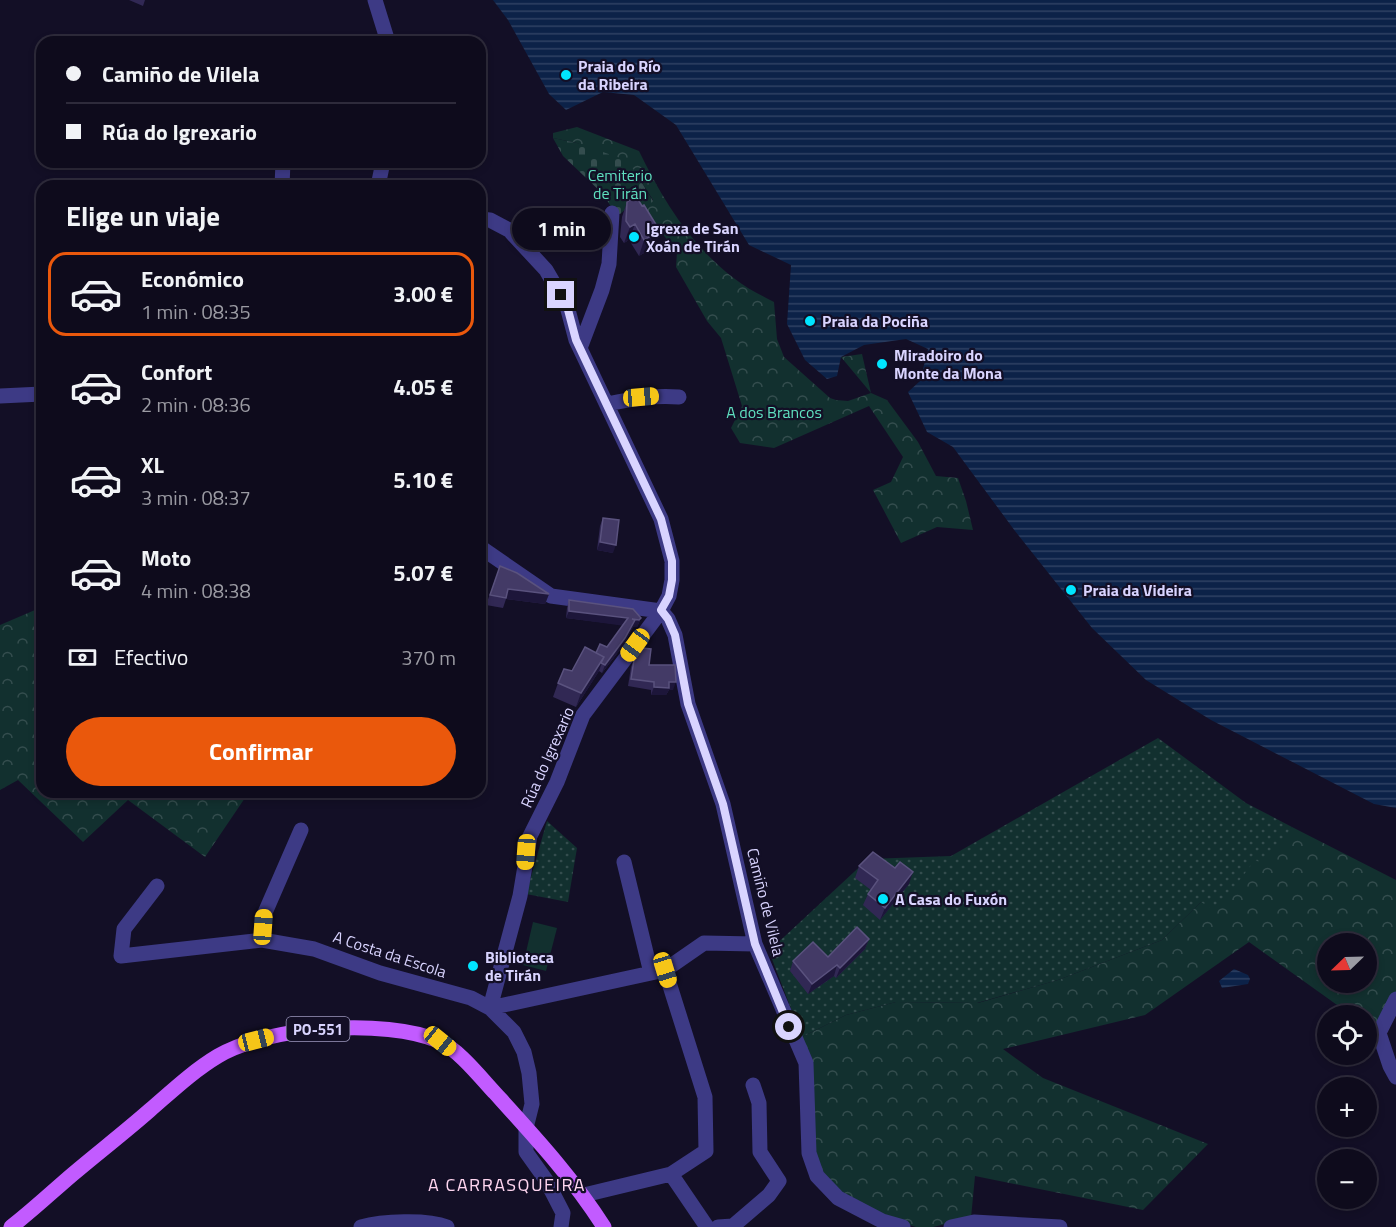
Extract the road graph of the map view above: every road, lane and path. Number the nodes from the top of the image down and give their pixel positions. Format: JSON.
{"nodes":[{"id":1,"x":375,"y":0,"type":"edge"},
{"id":2,"x":386,"y":36,"type":"edge"},
{"id":3,"x":612,"y":213,"type":"dead end"},
{"id":4,"x":486,"y":220,"type":"edge"},
{"id":5,"x":580,"y":348,"type":"junction"},
{"id":6,"x":36,"y":394,"type":"edge"},
{"id":7,"x":0,"y":396,"type":"edge"},
{"id":8,"x":679,"y":397,"type":"dead end"},
{"id":9,"x":607,"y":404,"type":"junction"},
{"id":10,"x":486,"y":551,"type":"edge"},
{"id":11,"x":661,"y":610,"type":"junction"},
{"id":12,"x":302,"y":830,"type":"dead end"},
{"id":13,"x":624,"y":862,"type":"dead end"},
{"id":14,"x":157,"y":886,"type":"dead end"},
{"id":15,"x":262,"y":940,"type":"junction"},
{"id":16,"x":755,"y":944,"type":"junction"},
{"id":17,"x":658,"y":971,"type":"junction"},
{"id":18,"x":1396,"y":999,"type":"edge"},
{"id":19,"x":490,"y":1008,"type":"junction"},
{"id":20,"x":1396,"y":1077,"type":"edge"},
{"id":21,"x":753,"y":1085,"type":"dead end"},
{"id":22,"x":526,"y":1128,"type":"junction"},
{"id":23,"x":671,"y":1174,"type":"junction"},
{"id":24,"x":584,"y":1195,"type":"junction"},
{"id":25,"x":17,"y":1225,"type":"edge"},
{"id":26,"x":418,"y":1225,"type":"edge"},
{"id":27,"x":361,"y":1227,"type":"edge"},
{"id":28,"x":447,"y":1227,"type":"edge"},
{"id":29,"x":561,"y":1227,"type":"edge"},
{"id":30,"x":604,"y":1227,"type":"edge"},
{"id":31,"x":708,"y":1227,"type":"edge"},
{"id":32,"x":718,"y":1227,"type":"edge"},
{"id":33,"x":903,"y":1227,"type":"edge"},
{"id":34,"x":951,"y":1227,"type":"edge"},
{"id":35,"x":1060,"y":1227,"type":"edge"}],
"edges":[{"from":1,"to":2,"type":"street"},
{"from":3,"to":5,"type":"street"},
{"from":4,"to":5,"type":"street","name":"Rúa do Igrexario"},
{"from":5,"to":9,"type":"street","name":"Rúa do Igrexario"},
{"from":6,"to":7,"type":"street"},
{"from":8,"to":9,"type":"street"},
{"from":9,"to":11,"type":"street","name":"Rúa do Igrexario"},
{"from":10,"to":11,"type":"street"},
{"from":11,"to":16,"type":"street","name":"Camiño de Vilela"},
{"from":11,"to":19,"type":"street","name":"Rúa do Igrexario"},
{"from":12,"to":15,"type":"street"},
{"from":13,"to":17,"type":"street"},
{"from":14,"to":15,"type":"street","name":"A Costa da Escola"},
{"from":15,"to":19,"type":"street","name":"A Costa da Escola"},
{"from":16,"to":17,"type":"street"},
{"from":16,"to":33,"type":"street","name":"Camiño de Vilela"},
{"from":17,"to":19,"type":"street"},
{"from":17,"to":23,"type":"street"},
{"from":18,"to":20,"type":"street"},
{"from":19,"to":22,"type":"street","name":"A Costa da Escola"},
{"from":21,"to":32,"type":"street"},
{"from":22,"to":24,"type":"main road","number":"PO-551"},
{"from":22,"to":25,"type":"main road","number":"PO-551"},
{"from":22,"to":29,"type":"street","name":"A Costa da Escola"},
{"from":23,"to":24,"type":"street"},
{"from":23,"to":31,"type":"street"},
{"from":24,"to":30,"type":"main road","number":"PO-551"},
{"from":26,"to":27,"type":"street"},
{"from":26,"to":28,"type":"street"},
{"from":34,"to":35,"type":"street"}]}
